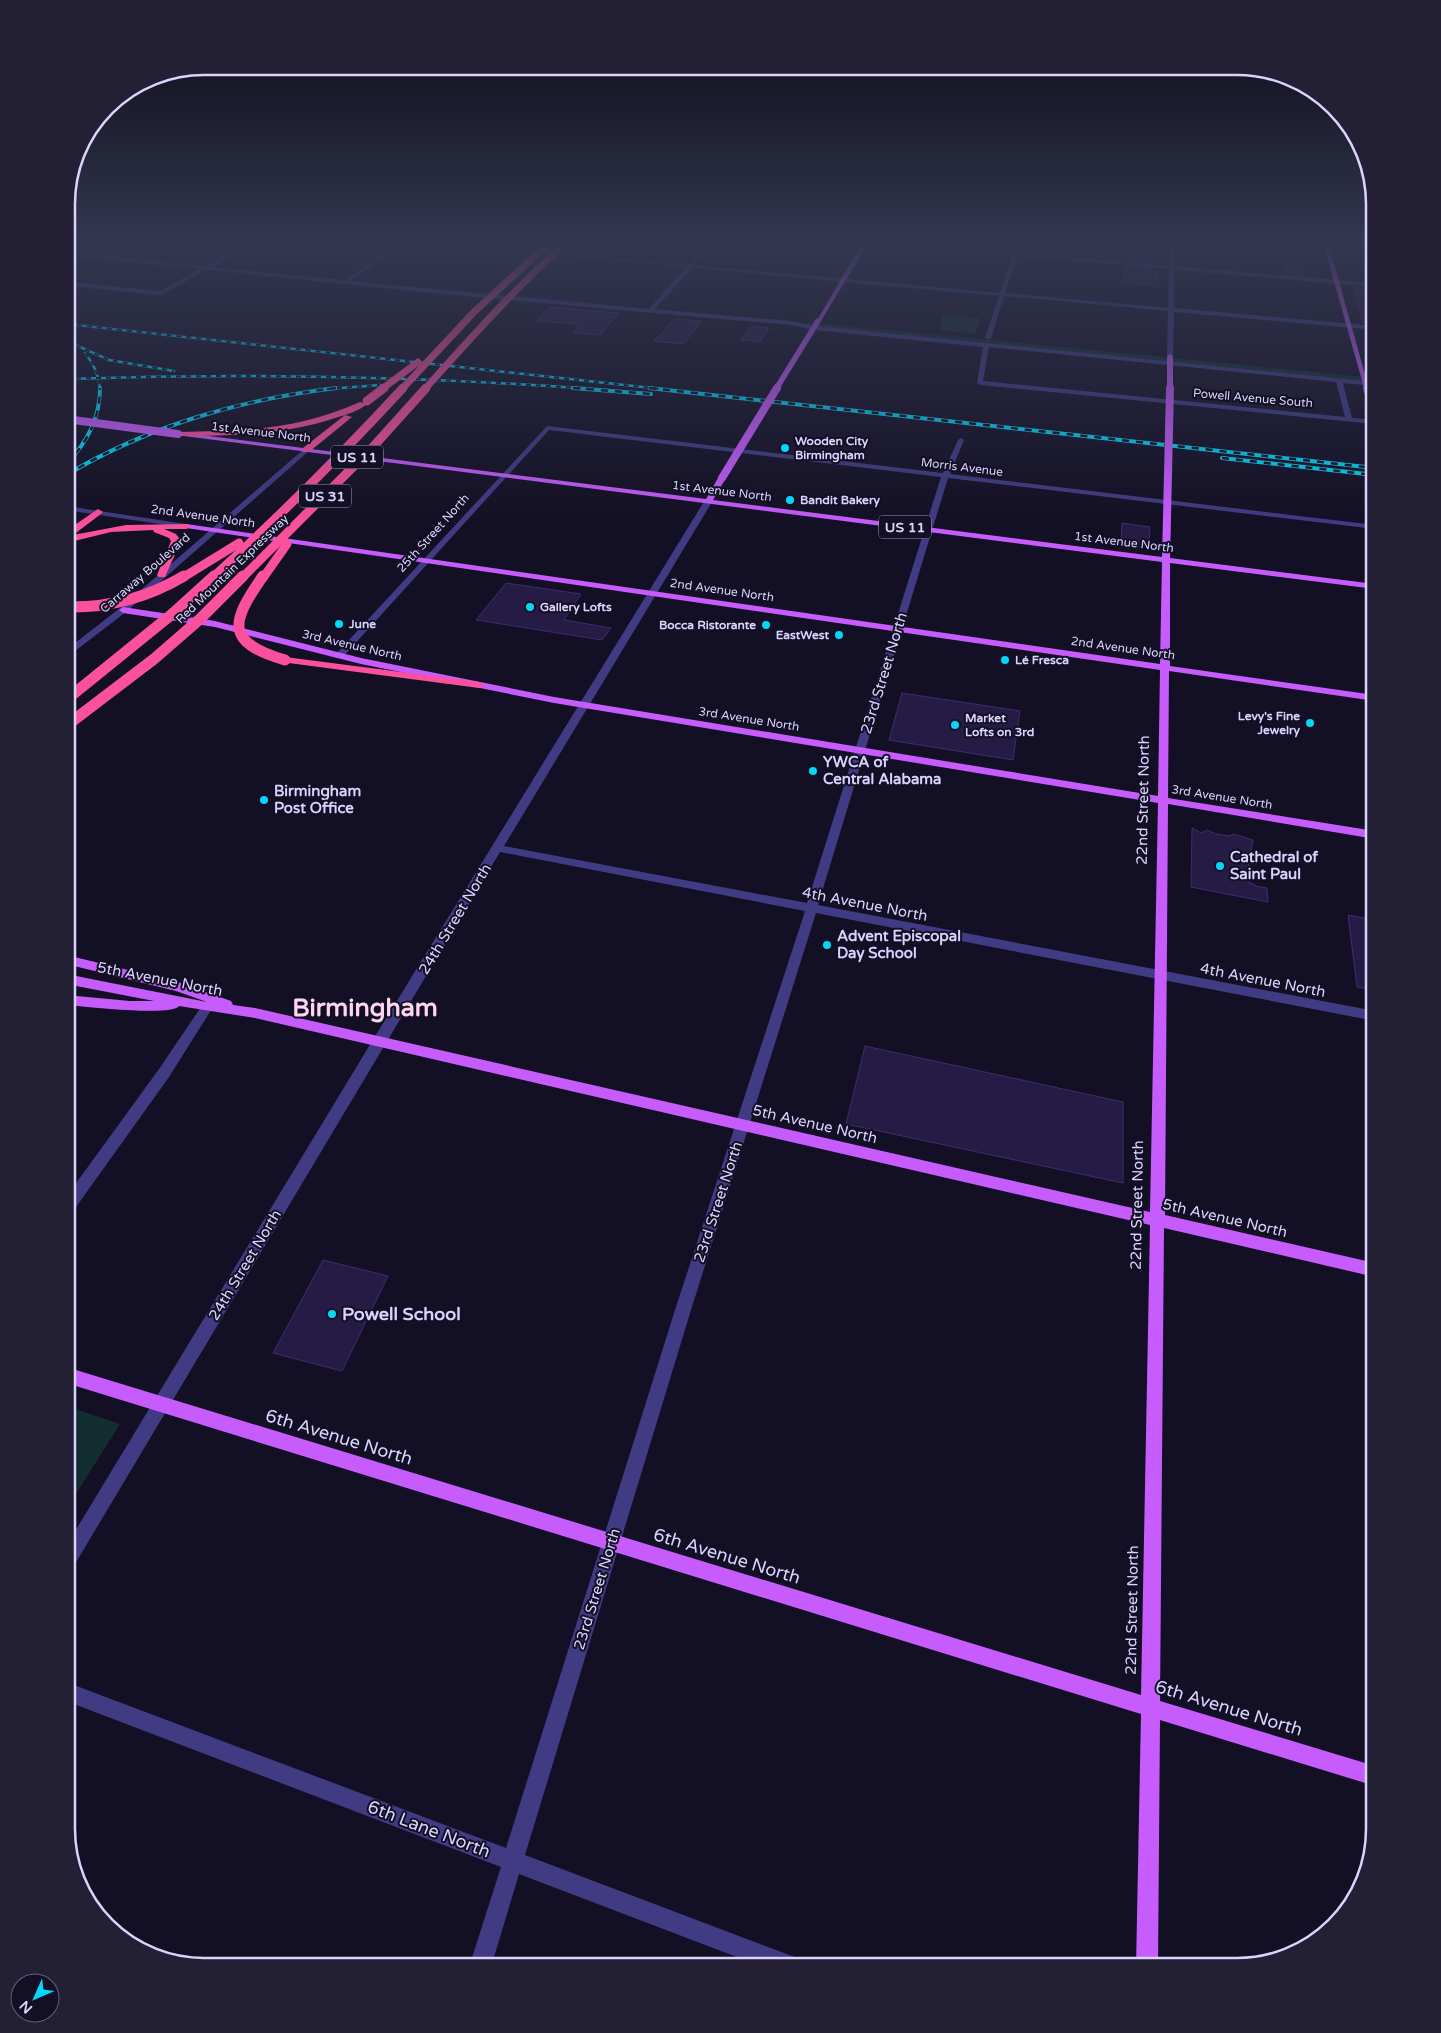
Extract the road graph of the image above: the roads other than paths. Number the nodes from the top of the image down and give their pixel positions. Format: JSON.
{"nodes":[{"id":1,"x":451,"y":337,"type":"edge"},
{"id":2,"x":451,"y":337,"type":"edge"},
{"id":3,"x":472,"y":337,"type":"edge"},
{"id":4,"x":808,"y":337,"type":"edge"},
{"id":5,"x":899,"y":337,"type":"edge"},
{"id":6,"x":976,"y":337,"type":"edge"},
{"id":7,"x":1168,"y":337,"type":"edge"},
{"id":8,"x":1353,"y":337,"type":"edge"},
{"id":9,"x":988,"y":338,"type":"joint"},
{"id":10,"x":986,"y":346,"type":"junction"},
{"id":11,"x":1146,"y":354,"type":"dead end"},
{"id":12,"x":1166,"y":355,"type":"junction"},
{"id":13,"x":1178,"y":356,"type":"dead end"},
{"id":14,"x":1200,"y":359,"type":"dead end"},
{"id":15,"x":1170,"y":363,"type":"junction"},
{"id":16,"x":1198,"y":366,"type":"junction"},
{"id":17,"x":1339,"y":380,"type":"junction"},
{"id":18,"x":1366,"y":383,"type":"edge"},
{"id":19,"x":1366,"y":386,"type":"edge"},
{"id":20,"x":365,"y":403,"type":"junction"},
{"id":21,"x":1348,"y":419,"type":"junction"},
{"id":22,"x":75,"y":421,"type":"edge"},
{"id":23,"x":1366,"y":421,"type":"edge"},
{"id":24,"x":547,"y":428,"type":"joint"},
{"id":25,"x":178,"y":434,"type":"joint"},
{"id":26,"x":214,"y":436,"type":"junction"},
{"id":27,"x":961,"y":440,"type":"dead end"},
{"id":28,"x":306,"y":450,"type":"junction"},
{"id":29,"x":503,"y":476,"type":"junction"},
{"id":30,"x":945,"y":476,"type":"junction"},
{"id":31,"x":708,"y":502,"type":"junction"},
{"id":32,"x":75,"y":509,"type":"edge"},
{"id":33,"x":98,"y":512,"type":"junction"},
{"id":34,"x":310,"y":512,"type":"junction"},
{"id":35,"x":274,"y":521,"type":"junction"},
{"id":36,"x":186,"y":526,"type":"junction"},
{"id":37,"x":1366,"y":526,"type":"edge"},
{"id":38,"x":148,"y":527,"type":"junction"},
{"id":39,"x":75,"y":529,"type":"edge"},
{"id":40,"x":214,"y":530,"type":"junction"},
{"id":41,"x":929,"y":530,"type":"junction"},
{"id":42,"x":75,"y":537,"type":"edge"},
{"id":43,"x":427,"y":559,"type":"junction"},
{"id":44,"x":1167,"y":560,"type":"junction"},
{"id":45,"x":162,"y":576,"type":"junction"},
{"id":46,"x":1366,"y":586,"type":"edge"},
{"id":47,"x":654,"y":592,"type":"junction"},
{"id":48,"x":75,"y":607,"type":"edge"},
{"id":49,"x":123,"y":610,"type":"junction"},
{"id":50,"x":898,"y":628,"type":"junction"},
{"id":51,"x":75,"y":648,"type":"edge"},
{"id":52,"x":339,"y":656,"type":"junction"},
{"id":53,"x":1165,"y":667,"type":"junction"},
{"id":54,"x":479,"y":685,"type":"junction"},
{"id":55,"x":75,"y":693,"type":"edge"},
{"id":56,"x":1366,"y":697,"type":"edge"},
{"id":57,"x":585,"y":704,"type":"junction"},
{"id":58,"x":75,"y":719,"type":"edge"},
{"id":59,"x":860,"y":750,"type":"junction"},
{"id":60,"x":1163,"y":800,"type":"junction"},
{"id":61,"x":1366,"y":834,"type":"edge"},
{"id":62,"x":498,"y":848,"type":"junction"},
{"id":63,"x":812,"y":908,"type":"junction"},
{"id":64,"x":75,"y":961,"type":"edge"},
{"id":65,"x":1161,"y":975,"type":"junction"},
{"id":66,"x":75,"y":981,"type":"edge"},
{"id":67,"x":75,"y":1001,"type":"edge"},
{"id":68,"x":204,"y":1007,"type":"junction"},
{"id":69,"x":248,"y":1012,"type":"junction"},
{"id":70,"x":1366,"y":1014,"type":"edge"},
{"id":71,"x":379,"y":1042,"type":"junction"},
{"id":72,"x":743,"y":1126,"type":"junction"},
{"id":73,"x":75,"y":1197,"type":"edge"},
{"id":74,"x":1157,"y":1220,"type":"junction"},
{"id":75,"x":1366,"y":1268,"type":"edge"},
{"id":76,"x":75,"y":1378,"type":"edge"},
{"id":77,"x":161,"y":1405,"type":"junction"},
{"id":78,"x":611,"y":1543,"type":"junction"},
{"id":79,"x":75,"y":1548,"type":"edge"},
{"id":80,"x":75,"y":1694,"type":"edge"},
{"id":81,"x":1150,"y":1706,"type":"junction"},
{"id":82,"x":1366,"y":1773,"type":"edge"},
{"id":83,"x":513,"y":1861,"type":"junction"},
{"id":84,"x":483,"y":1958,"type":"edge"},
{"id":85,"x":768,"y":1958,"type":"edge"},
{"id":86,"x":1148,"y":1958,"type":"edge"}],
"edges":[{"from":1,"to":20,"type":"highway","bridge":true},
{"from":2,"to":35,"type":"highway","name":"Red Mountain Expressway","number":"US 31","bridge":true},
{"from":3,"to":34,"type":"highway","name":"Red Mountain Expressway","number":"US 31","bridge":true},
{"from":4,"to":31,"type":"main road","name":"24th Street North","bridge":true},
{"from":5,"to":10,"type":"street"},
{"from":6,"to":9,"type":"street"},
{"from":7,"to":12,"type":"street"},
{"from":8,"to":19,"type":"main road","bridge":true},
{"from":9,"to":11,"type":"street"},
{"from":10,"to":15,"type":"street"},
{"from":10,"to":21,"type":"street","name":"Powell Avenue South"},
{"from":12,"to":13,"type":"street"},
{"from":12,"to":15,"type":"main road","name":"22nd Street North"},
{"from":14,"to":16,"type":"street"},
{"from":15,"to":16,"type":"street"},
{"from":15,"to":44,"type":"main road","name":"22nd Street North","bridge":true},
{"from":16,"to":17,"type":"street"},
{"from":17,"to":18,"type":"street"},
{"from":17,"to":21,"type":"street"},
{"from":20,"to":26,"type":"highway"},
{"from":20,"to":28,"type":"highway"},
{"from":21,"to":23,"type":"street","name":"Powell Avenue South"},
{"from":22,"to":25,"type":"main road","bridge":true},
{"from":24,"to":29,"type":"street","name":"25th Street North"},
{"from":24,"to":30,"type":"street","name":"Morris Avenue"},
{"from":25,"to":26,"type":"highway"},
{"from":26,"to":28,"type":"main road","name":"1st Avenue North","number":"US 11"},
{"from":27,"to":30,"type":"street","name":"23rd Street North"},
{"from":28,"to":29,"type":"main road","name":"1st Avenue North","number":"US 11"},
{"from":28,"to":40,"type":"street","name":"Carraway Boulevard"},
{"from":29,"to":31,"type":"main road","name":"1st Avenue North","number":"US 11"},
{"from":29,"to":43,"type":"street","name":"25th Street North"},
{"from":30,"to":37,"type":"street","name":"Morris Avenue"},
{"from":30,"to":41,"type":"street","name":"23rd Street North"},
{"from":31,"to":41,"type":"main road","name":"1st Avenue North","number":"US 11"},
{"from":31,"to":47,"type":"street","name":"24th Street North"},
{"from":32,"to":33,"type":"street","name":"2nd Avenue North"},
{"from":33,"to":36,"type":"street","name":"2nd Avenue North"},
{"from":33,"to":39,"type":"highway"},
{"from":34,"to":54,"type":"highway","bridge":true},
{"from":34,"to":58,"type":"highway","name":"Red Mountain Expressway","number":"US 31","bridge":true},
{"from":35,"to":48,"type":"highway","bridge":true},
{"from":35,"to":55,"type":"highway","name":"Red Mountain Expressway","number":"US 31","bridge":true},
{"from":36,"to":38,"type":"highway"},
{"from":36,"to":40,"type":"main road","name":"2nd Avenue North"},
{"from":38,"to":42,"type":"highway"},
{"from":38,"to":45,"type":"highway"},
{"from":40,"to":43,"type":"main road","name":"2nd Avenue North"},
{"from":40,"to":45,"type":"street","name":"Carraway Boulevard"},
{"from":41,"to":44,"type":"main road","name":"1st Avenue North","number":"US 11"},
{"from":41,"to":50,"type":"street","name":"23rd Street North"},
{"from":43,"to":47,"type":"main road","name":"2nd Avenue North"},
{"from":43,"to":52,"type":"street","name":"25th Street North"},
{"from":44,"to":46,"type":"main road","name":"1st Avenue North","number":"US 11"},
{"from":44,"to":53,"type":"main road","name":"22nd Street North"},
{"from":45,"to":49,"type":"street","name":"Carraway Boulevard"},
{"from":47,"to":50,"type":"main road","name":"2nd Avenue North"},
{"from":47,"to":57,"type":"street","name":"24th Street North"},
{"from":49,"to":51,"type":"street","name":"Carraway Boulevard"},
{"from":49,"to":52,"type":"main road","name":"3rd Avenue North"},
{"from":50,"to":53,"type":"main road","name":"2nd Avenue North"},
{"from":50,"to":59,"type":"street","name":"23rd Street North"},
{"from":52,"to":54,"type":"main road","name":"3rd Avenue North"},
{"from":53,"to":56,"type":"main road","name":"2nd Avenue North"},
{"from":53,"to":60,"type":"main road","name":"22nd Street North"},
{"from":54,"to":57,"type":"main road","name":"3rd Avenue North"},
{"from":57,"to":59,"type":"main road","name":"3rd Avenue North"},
{"from":57,"to":62,"type":"street","name":"24th Street North"},
{"from":59,"to":60,"type":"main road","name":"3rd Avenue North"},
{"from":59,"to":63,"type":"street","name":"23rd Street North"},
{"from":60,"to":61,"type":"main road","name":"3rd Avenue North"},
{"from":60,"to":65,"type":"main road","name":"22nd Street North"},
{"from":62,"to":63,"type":"street","name":"4th Avenue North"},
{"from":62,"to":71,"type":"street","name":"24th Street North"},
{"from":63,"to":65,"type":"street","name":"4th Avenue North"},
{"from":63,"to":72,"type":"street","name":"23rd Street North"},
{"from":64,"to":69,"type":"main road","name":"5th Avenue North"},
{"from":65,"to":70,"type":"street","name":"4th Avenue North"},
{"from":65,"to":74,"type":"main road","name":"22nd Street North"},
{"from":66,"to":68,"type":"main road","name":"5th Avenue North"},
{"from":67,"to":68,"type":"main road"},
{"from":68,"to":69,"type":"main road","name":"5th Avenue North"},
{"from":68,"to":73,"type":"street"},
{"from":69,"to":71,"type":"main road","name":"5th Avenue North"},
{"from":71,"to":72,"type":"main road","name":"5th Avenue North"},
{"from":71,"to":77,"type":"street","name":"24th Street North"},
{"from":72,"to":74,"type":"main road","name":"5th Avenue North"},
{"from":72,"to":78,"type":"street","name":"23rd Street North"},
{"from":74,"to":75,"type":"main road","name":"5th Avenue North"},
{"from":74,"to":81,"type":"main road","name":"22nd Street North"},
{"from":76,"to":77,"type":"main road","name":"6th Avenue North"},
{"from":77,"to":78,"type":"main road","name":"6th Avenue North"},
{"from":77,"to":79,"type":"street","name":"24th Street North"},
{"from":78,"to":81,"type":"main road","name":"6th Avenue North"},
{"from":78,"to":83,"type":"street","name":"23rd Street North"},
{"from":80,"to":83,"type":"street","name":"6th Lane North"},
{"from":81,"to":82,"type":"main road","name":"6th Avenue North"},
{"from":81,"to":86,"type":"main road","name":"22nd Street North"},
{"from":83,"to":84,"type":"street","name":"23rd Street North"},
{"from":83,"to":85,"type":"street","name":"6th Lane North"}]}
